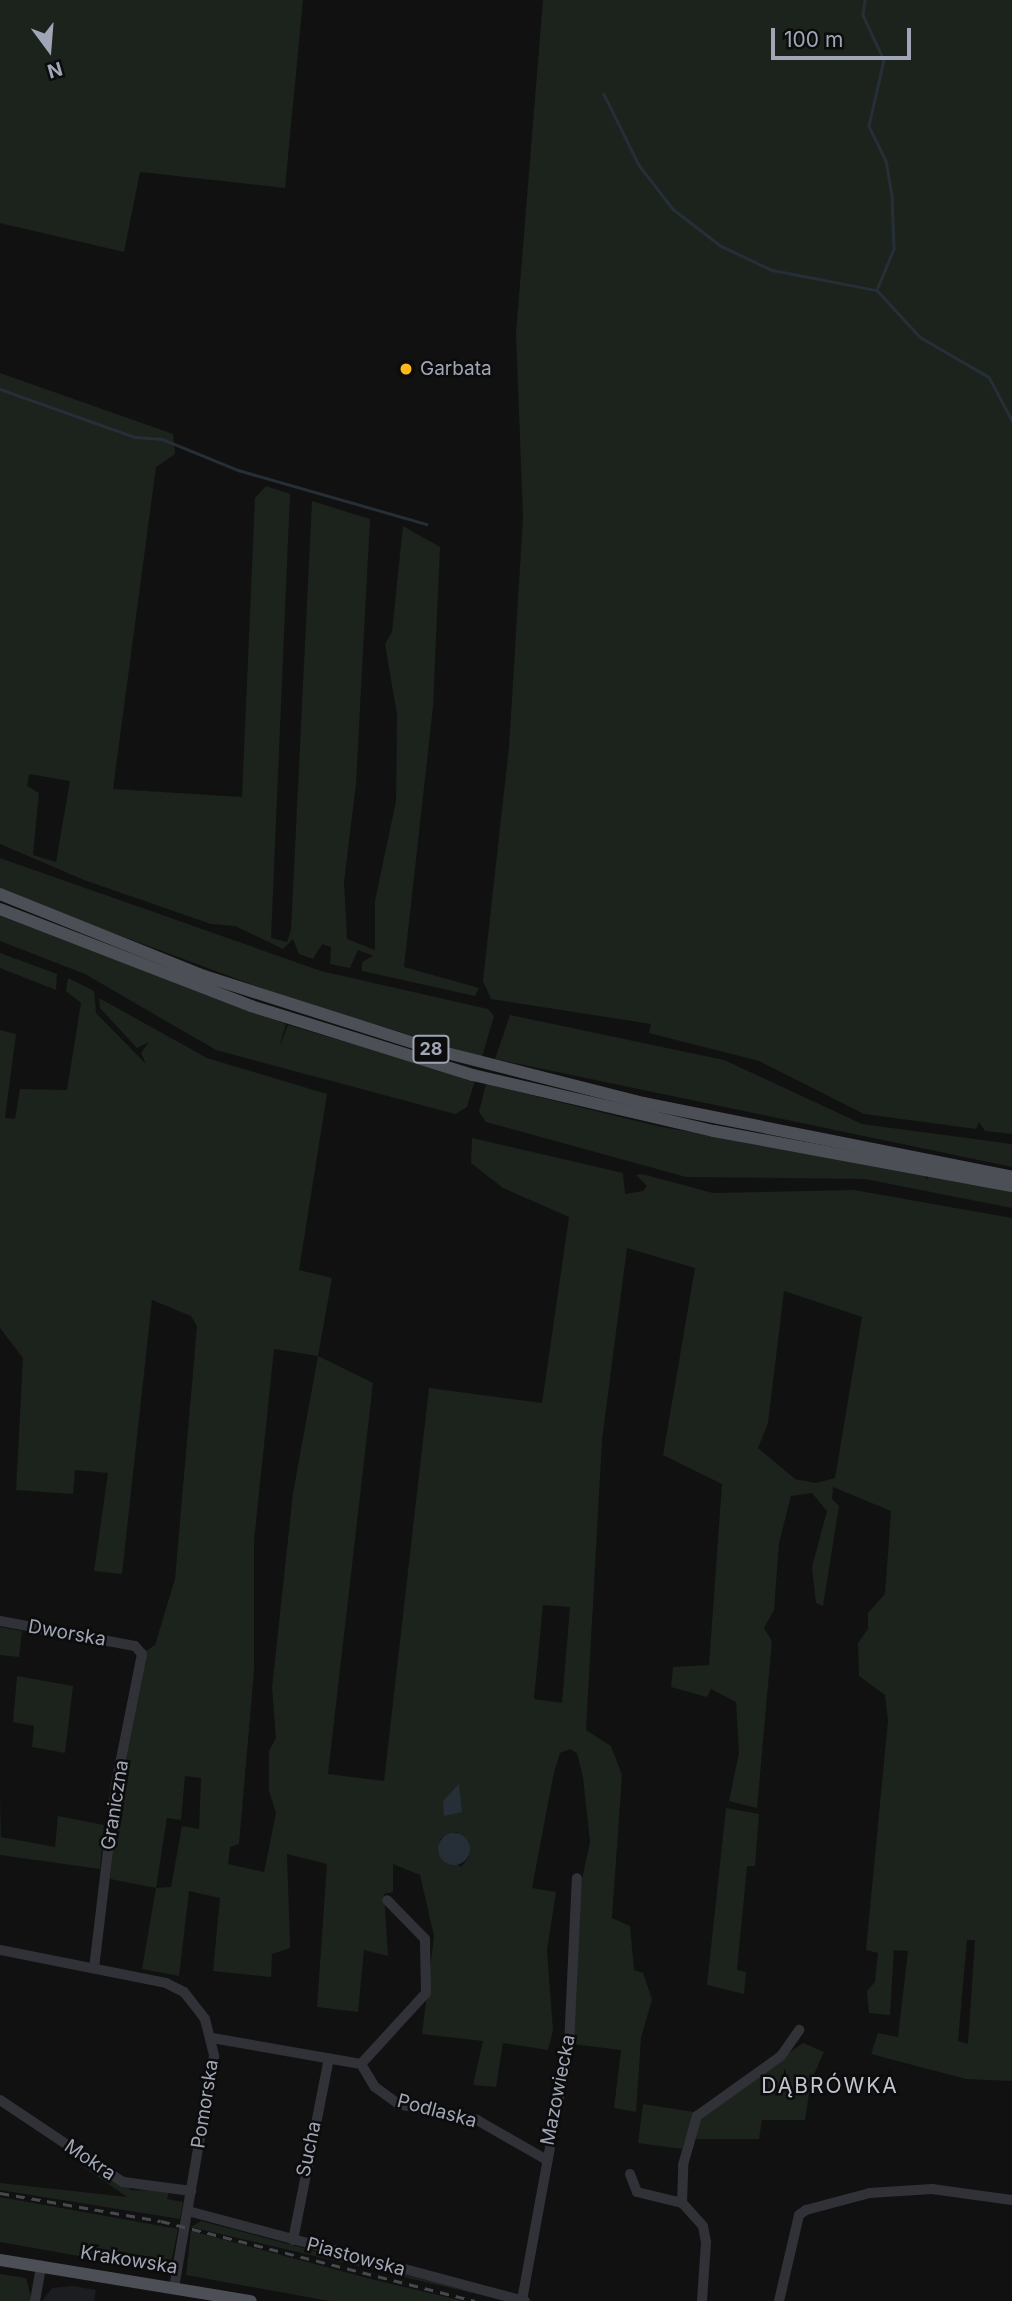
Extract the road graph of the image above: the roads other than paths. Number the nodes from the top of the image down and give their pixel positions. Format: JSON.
{"nodes":[{"id":1,"x":0,"y":894,"type":"edge"},
{"id":2,"x":0,"y":909,"type":"edge"},
{"id":3,"x":1012,"y":1177,"type":"edge"},
{"id":4,"x":1012,"y":1186,"type":"edge"},
{"id":5,"x":0,"y":1621,"type":"edge"},
{"id":6,"x":135,"y":1646,"type":"joint"},
{"id":7,"x":577,"y":1878,"type":"dead end"},
{"id":8,"x":387,"y":1900,"type":"dead end"},
{"id":9,"x":0,"y":1950,"type":"edge"},
{"id":10,"x":94,"y":1968,"type":"junction"},
{"id":11,"x":799,"y":2030,"type":"dead end"},
{"id":12,"x":212,"y":2038,"type":"junction"},
{"id":13,"x":330,"y":2059,"type":"junction"},
{"id":14,"x":361,"y":2064,"type":"junction"},
{"id":15,"x":0,"y":2100,"type":"edge"},
{"id":16,"x":545,"y":2159,"type":"junction"},
{"id":17,"x":630,"y":2174,"type":"dead end"},
{"id":18,"x":191,"y":2191,"type":"junction"},
{"id":19,"x":1012,"y":2200,"type":"edge"},
{"id":20,"x":682,"y":2203,"type":"junction"},
{"id":21,"x":188,"y":2211,"type":"junction"},
{"id":22,"x":293,"y":2241,"type":"junction"},
{"id":23,"x":0,"y":2260,"type":"edge"},
{"id":24,"x":41,"y":2266,"type":"junction"},
{"id":25,"x":174,"y":2287,"type":"junction"},
{"id":26,"x":35,"y":2301,"type":"edge"},
{"id":27,"x":251,"y":2301,"type":"edge"},
{"id":28,"x":524,"y":2301,"type":"edge"},
{"id":29,"x":702,"y":2301,"type":"edge"},
{"id":30,"x":779,"y":2301,"type":"edge"}],
"edges":[{"from":1,"to":3,"type":"main road","number":"28"},
{"from":2,"to":4,"type":"main road","number":"28"},
{"from":5,"to":6,"type":"street","name":"Dworska"},
{"from":6,"to":10,"type":"street","name":"Graniczna"},
{"from":7,"to":16,"type":"street","name":"Mazowiecka"},
{"from":8,"to":14,"type":"street"},
{"from":9,"to":10,"type":"street","name":"Pomorska"},
{"from":10,"to":12,"type":"street","name":"Pomorska"},
{"from":11,"to":20,"type":"street"},
{"from":12,"to":13,"type":"street"},
{"from":12,"to":18,"type":"street","name":"Pomorska"},
{"from":13,"to":14,"type":"street"},
{"from":13,"to":22,"type":"street","name":"Sucha"},
{"from":14,"to":16,"type":"street","name":"Podlaska"},
{"from":15,"to":18,"type":"street","name":"Mokra"},
{"from":16,"to":28,"type":"street","name":"Mazowiecka"},
{"from":17,"to":20,"type":"street"},
{"from":18,"to":21,"type":"street","name":"Pomorska"},
{"from":19,"to":30,"type":"street"},
{"from":20,"to":29,"type":"street"},
{"from":21,"to":22,"type":"street","name":"Piastowska"},
{"from":21,"to":25,"type":"street","name":"Pomorska"},
{"from":22,"to":28,"type":"street","name":"Piastowska"},
{"from":23,"to":24,"type":"main road","name":"Krakowska"},
{"from":24,"to":25,"type":"main road","name":"Krakowska"},
{"from":24,"to":26,"type":"street"},
{"from":25,"to":27,"type":"main road","name":"Krakowska"}]}
